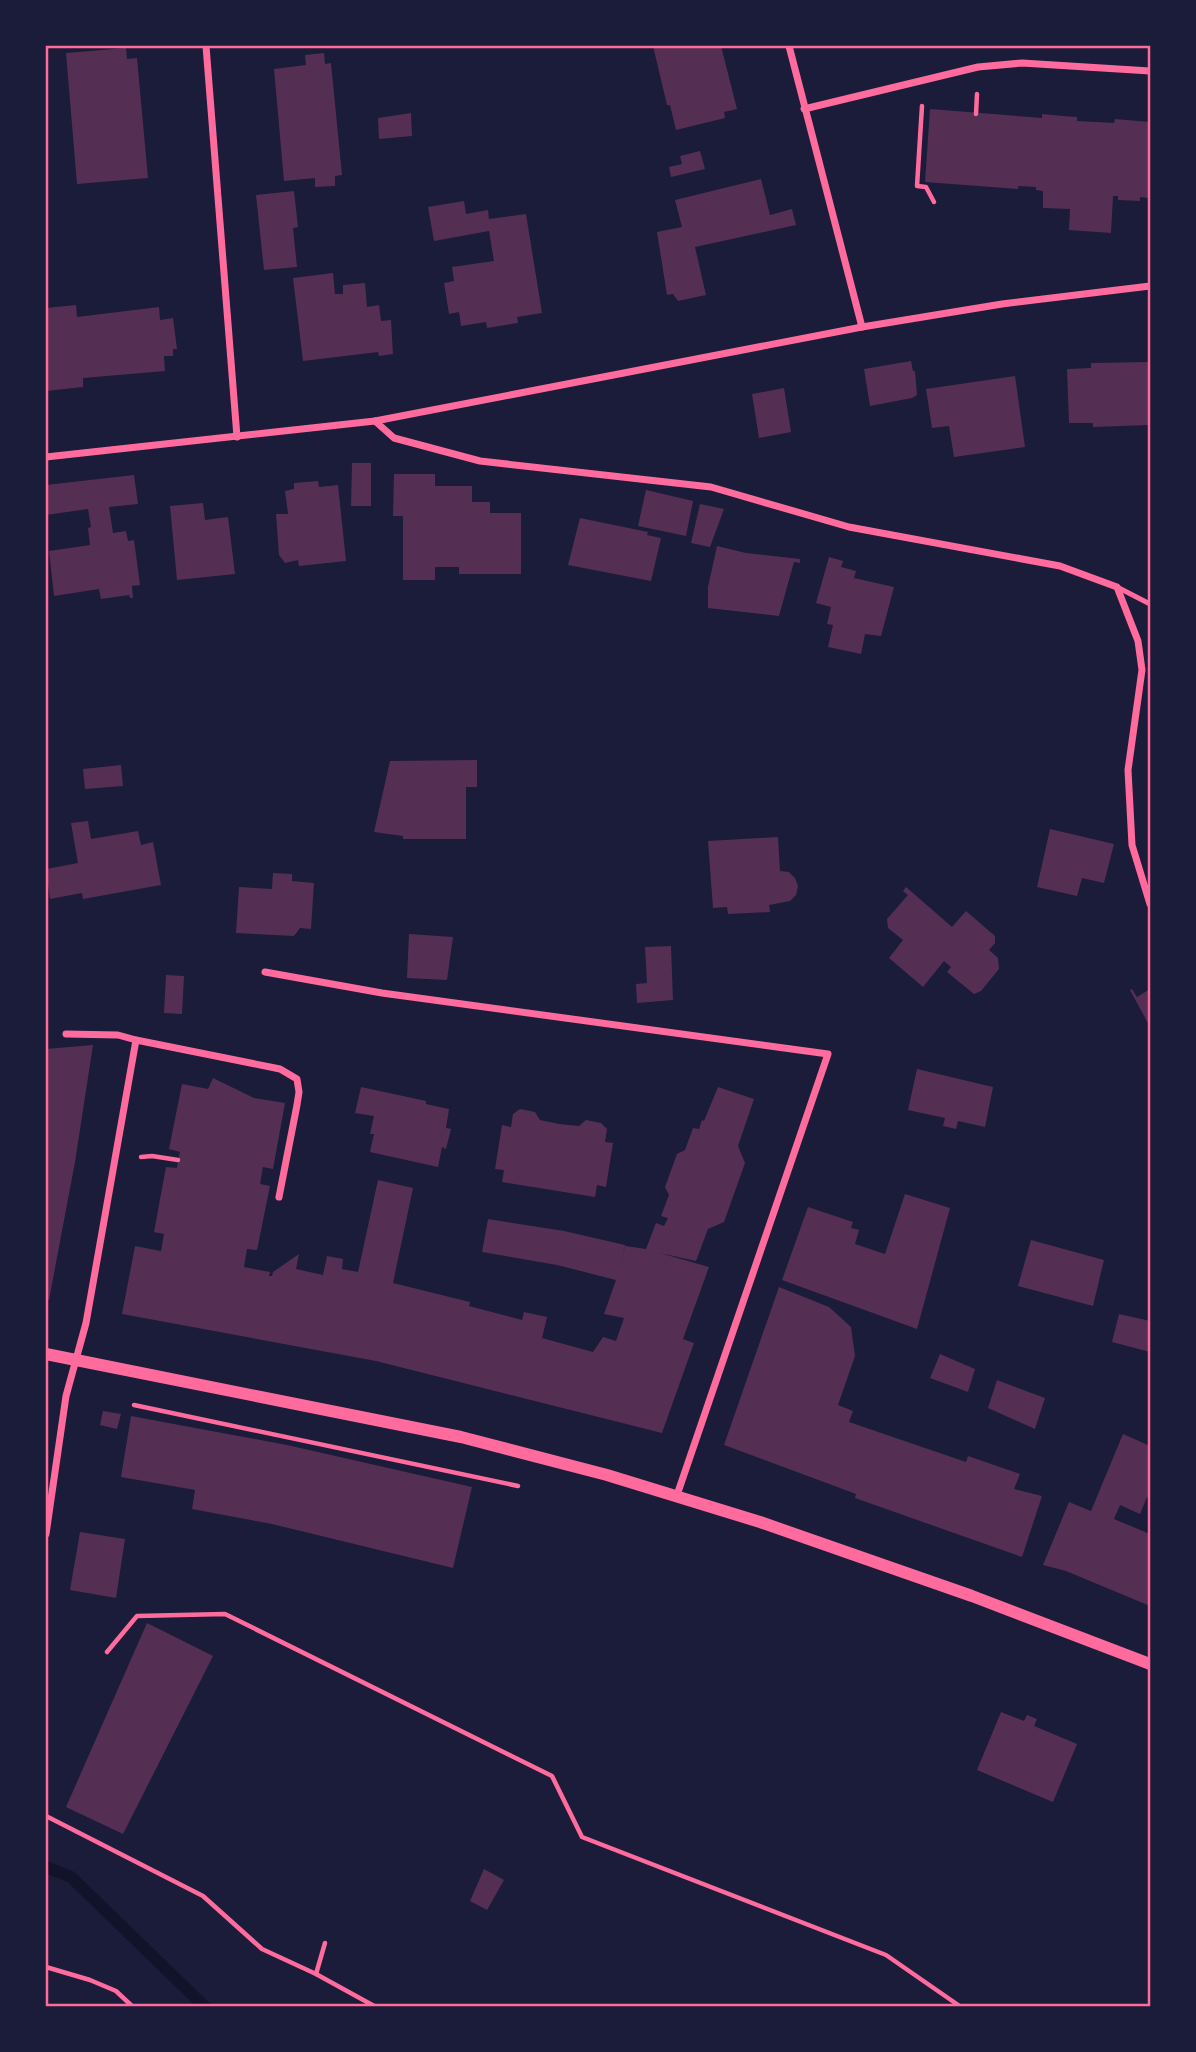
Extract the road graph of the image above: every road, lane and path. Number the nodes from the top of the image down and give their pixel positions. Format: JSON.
{"nodes":[{"id":1,"x":206,"y":46,"type":"edge"},
{"id":2,"x":789,"y":46,"type":"edge"},
{"id":3,"x":1150,"y":71,"type":"edge"},
{"id":4,"x":977,"y":85,"type":"dead end"},
{"id":5,"x":922,"y":98,"type":"dead end"},
{"id":6,"x":804,"y":109,"type":"junction"},
{"id":7,"x":976,"y":114,"type":"dead end"},
{"id":8,"x":934,"y":202,"type":"dead end"},
{"id":9,"x":1150,"y":286,"type":"edge"},
{"id":10,"x":862,"y":327,"type":"junction"},
{"id":11,"x":375,"y":421,"type":"junction"},
{"id":12,"x":237,"y":437,"type":"junction"},
{"id":13,"x":46,"y":457,"type":"edge"},
{"id":14,"x":1117,"y":587,"type":"junction"},
{"id":15,"x":1150,"y":604,"type":"edge"},
{"id":16,"x":1150,"y":904,"type":"edge"},
{"id":17,"x":265,"y":972,"type":"dead end"},
{"id":18,"x":65,"y":1034,"type":"dead end"},
{"id":19,"x":136,"y":1041,"type":"junction"},
{"id":20,"x":139,"y":1157,"type":"dead end"},
{"id":21,"x":178,"y":1160,"type":"dead end"},
{"id":22,"x":279,"y":1197,"type":"dead end"},
{"id":23,"x":46,"y":1354,"type":"edge"},
{"id":24,"x":77,"y":1360,"type":"junction"},
{"id":25,"x":134,"y":1405,"type":"dead end"},
{"id":26,"x":518,"y":1486,"type":"dead end"},
{"id":27,"x":677,"y":1495,"type":"junction"},
{"id":28,"x":46,"y":1534,"type":"edge"},
{"id":29,"x":107,"y":1651,"type":"dead end"},
{"id":30,"x":1150,"y":1664,"type":"edge"},
{"id":31,"x":46,"y":1816,"type":"edge"},
{"id":32,"x":325,"y":1942,"type":"dead end"},
{"id":33,"x":46,"y":1967,"type":"edge"},
{"id":34,"x":316,"y":1974,"type":"junction"},
{"id":35,"x":133,"y":2007,"type":"edge"},
{"id":36,"x":376,"y":2007,"type":"edge"},
{"id":37,"x":961,"y":2007,"type":"edge"}],
"edges":[{"from":1,"to":12,"type":"street"},
{"from":2,"to":6,"type":"street"},
{"from":3,"to":6,"type":"street"},
{"from":4,"to":7,"type":"path"},
{"from":5,"to":8,"type":"path"},
{"from":6,"to":10,"type":"street"},
{"from":9,"to":10,"type":"street"},
{"from":10,"to":11,"type":"street"},
{"from":11,"to":12,"type":"street"},
{"from":11,"to":14,"type":"street"},
{"from":12,"to":13,"type":"street"},
{"from":14,"to":15,"type":"lane"},
{"from":14,"to":16,"type":"street"},
{"from":17,"to":27,"type":"street"},
{"from":18,"to":19,"type":"street"},
{"from":19,"to":22,"type":"street"},
{"from":19,"to":24,"type":"street"},
{"from":20,"to":21,"type":"path"},
{"from":23,"to":24,"type":"street"},
{"from":24,"to":27,"type":"street"},
{"from":24,"to":28,"type":"street"},
{"from":25,"to":26,"type":"path"},
{"from":27,"to":30,"type":"street"},
{"from":29,"to":37,"type":"path"},
{"from":31,"to":34,"type":"path"},
{"from":32,"to":34,"type":"path"},
{"from":33,"to":35,"type":"path"},
{"from":34,"to":36,"type":"path"}]}
